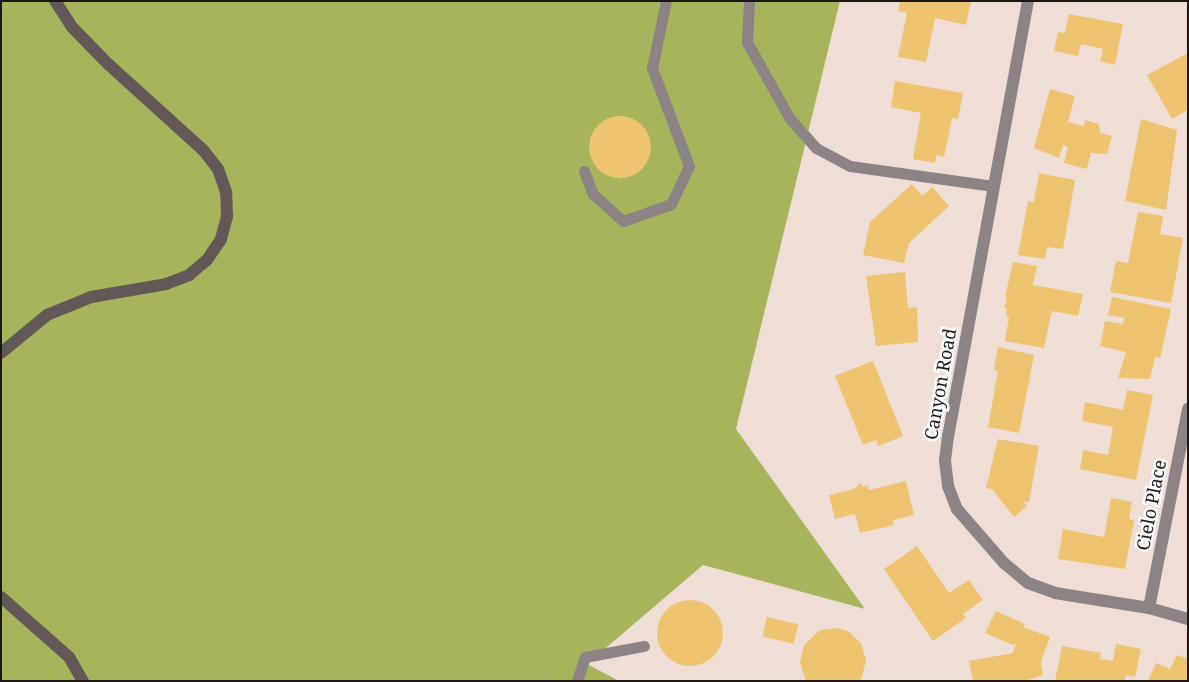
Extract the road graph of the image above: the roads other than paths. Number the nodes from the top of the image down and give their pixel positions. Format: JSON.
{"nodes":[{"id":1,"x":55,"y":1,"type":"edge"},
{"id":2,"x":666,"y":1,"type":"edge"},
{"id":3,"x":749,"y":1,"type":"edge"},
{"id":4,"x":1028,"y":1,"type":"edge"},
{"id":5,"x":584,"y":171,"type":"dead end"},
{"id":6,"x":994,"y":186,"type":"junction"},
{"id":7,"x":1,"y":352,"type":"edge"},
{"id":8,"x":1188,"y":409,"type":"edge"},
{"id":9,"x":1,"y":597,"type":"edge"},
{"id":10,"x":1148,"y":608,"type":"junction"},
{"id":11,"x":1188,"y":619,"type":"edge"},
{"id":12,"x":644,"y":646,"type":"dead end"},
{"id":13,"x":83,"y":681,"type":"edge"},
{"id":14,"x":576,"y":681,"type":"edge"}],
"edges":[{"from":1,"to":7,"type":"street"},
{"from":2,"to":5,"type":"lane"},
{"from":3,"to":6,"type":"lane"},
{"from":4,"to":6,"type":"street","name":"Canyon Road"},
{"from":6,"to":10,"type":"street","name":"Canyon Road"},
{"from":8,"to":10,"type":"street","name":"Cielo Place"},
{"from":9,"to":13,"type":"street"},
{"from":10,"to":11,"type":"street","name":"Canyon Road"},
{"from":12,"to":14,"type":"lane"}]}
